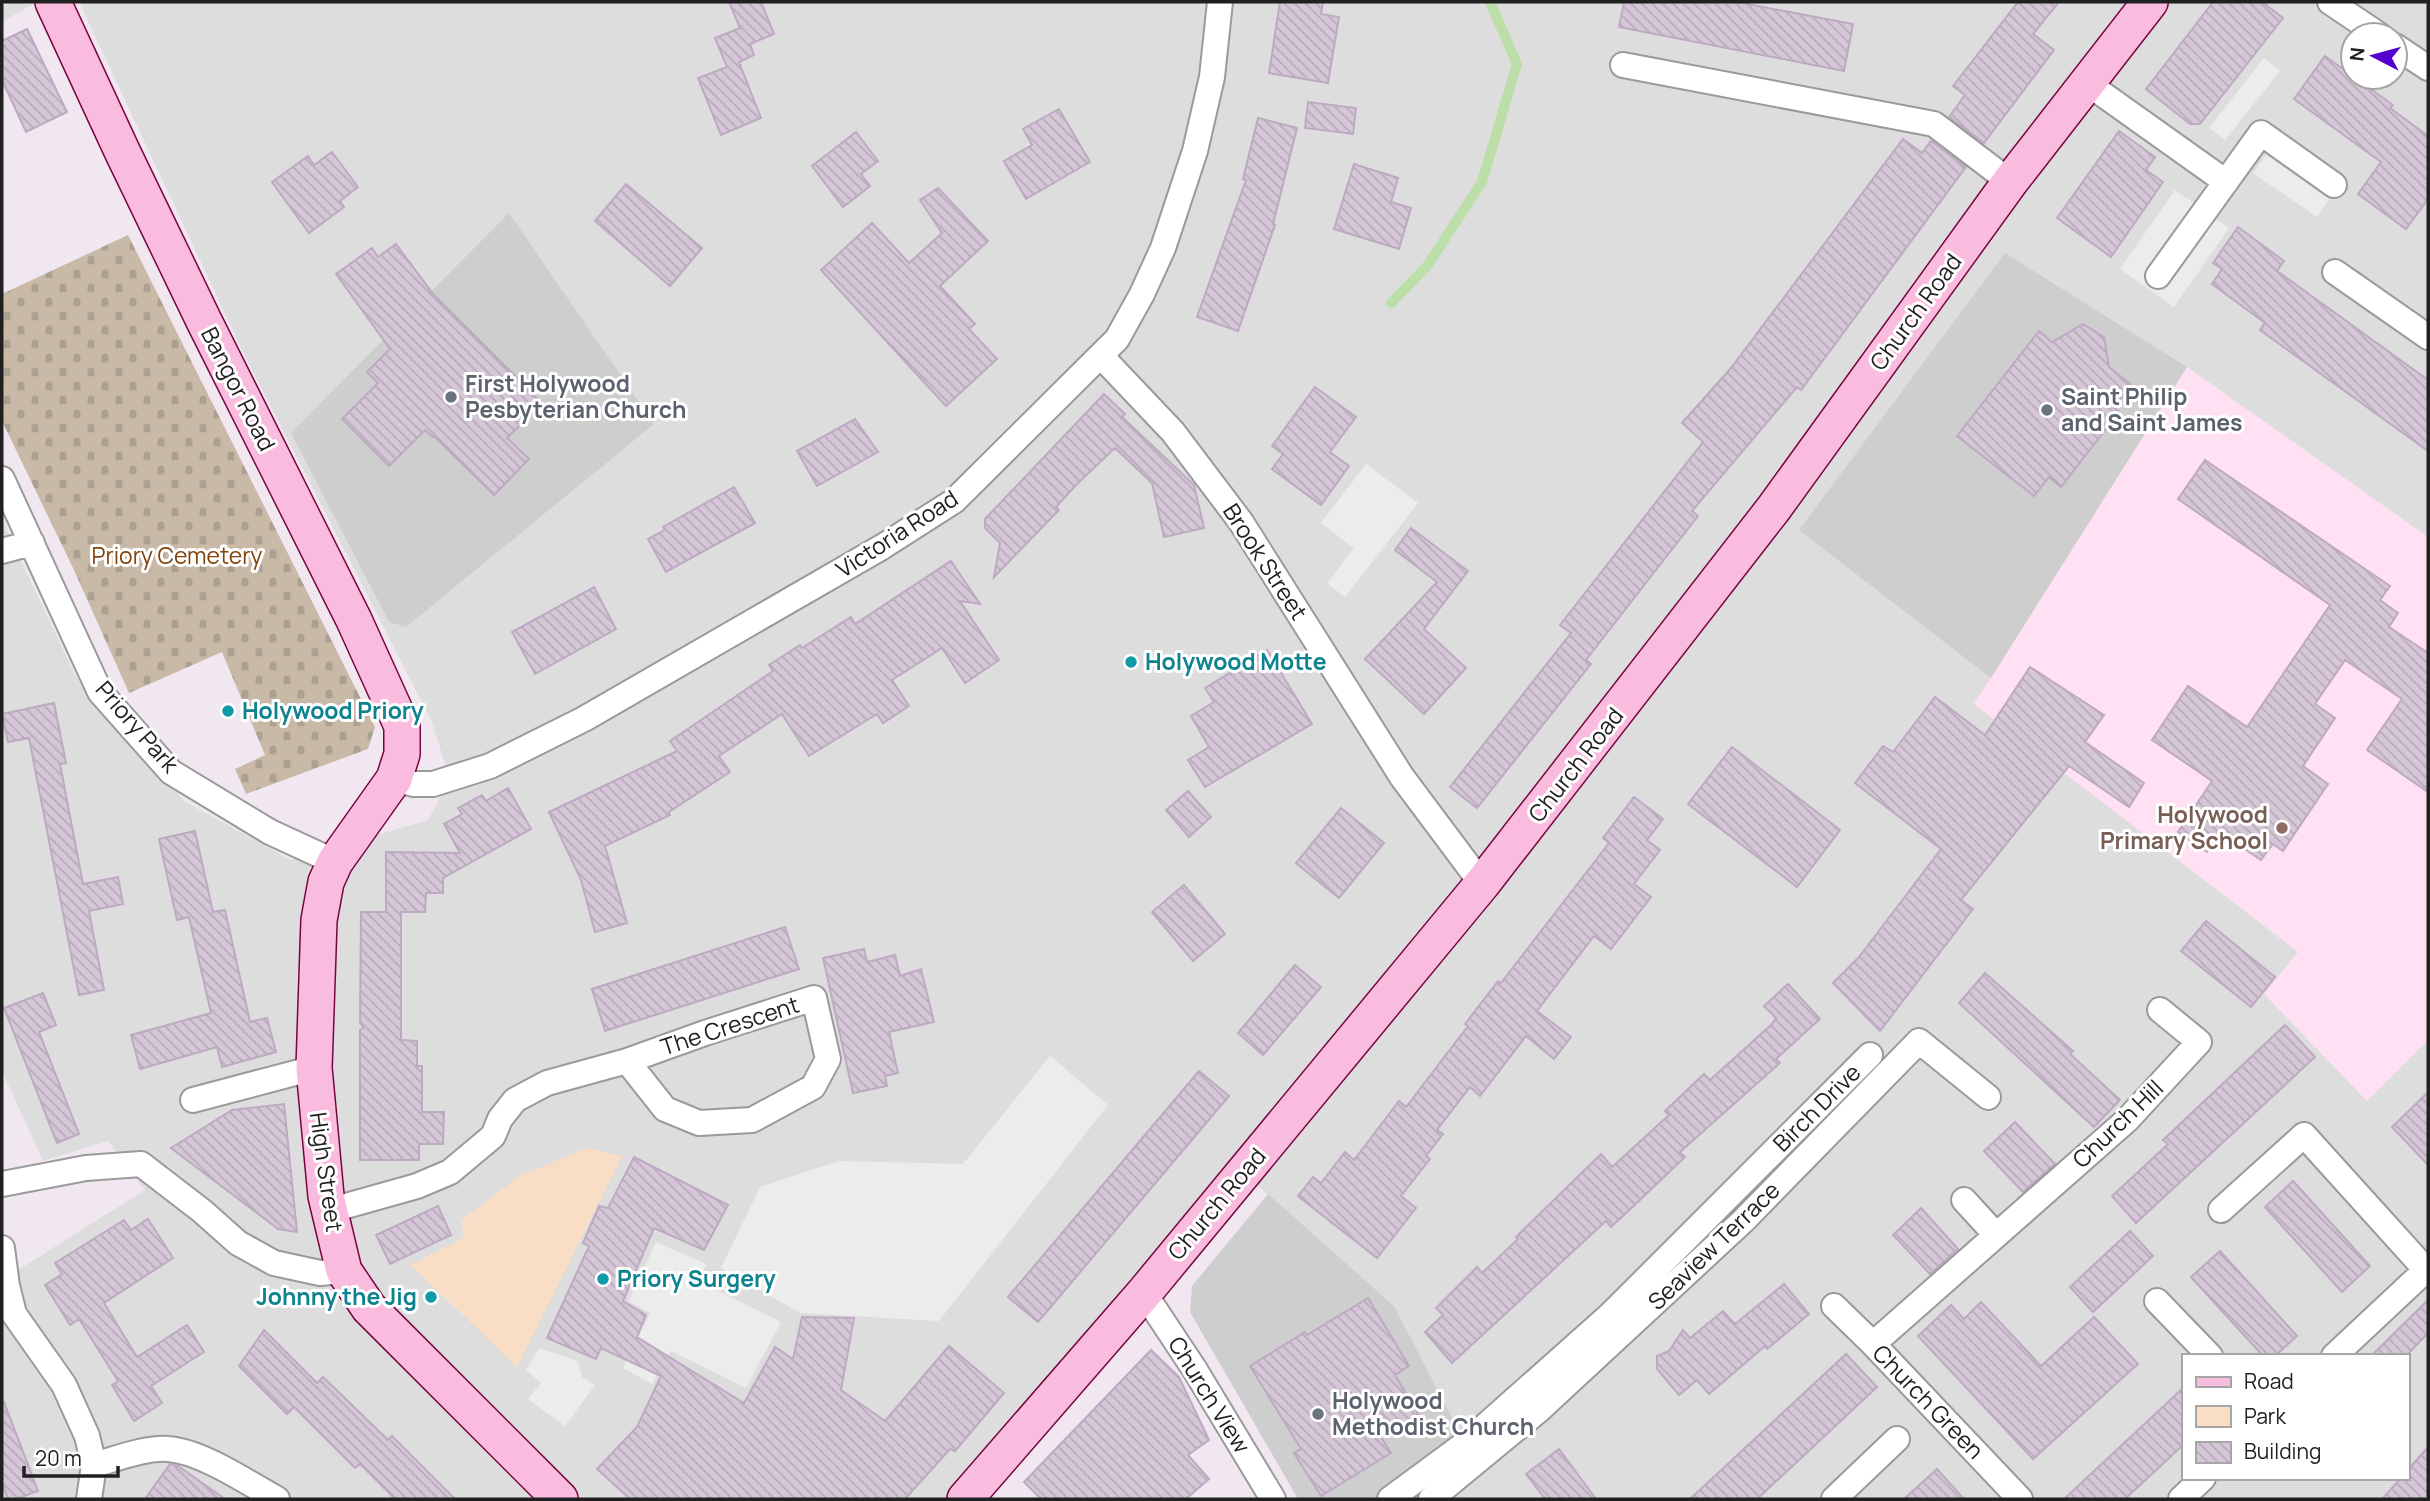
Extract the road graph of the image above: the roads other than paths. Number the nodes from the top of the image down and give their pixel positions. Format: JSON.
{"nodes":[{"id":1,"x":53,"y":2,"type":"edge"},
{"id":2,"x":1220,"y":2,"type":"edge"},
{"id":3,"x":2150,"y":2,"type":"edge"},
{"id":4,"x":2330,"y":2,"type":"edge"},
{"id":5,"x":2358,"y":21,"type":"edge"},
{"id":6,"x":2409,"y":55,"type":"edge"},
{"id":7,"x":1623,"y":65,"type":"dead end"},
{"id":8,"x":2428,"y":68,"type":"edge"},
{"id":9,"x":2087,"y":83,"type":"junction"},
{"id":10,"x":2010,"y":182,"type":"junction"},
{"id":11,"x":2226,"y":183,"type":"junction"},
{"id":12,"x":2334,"y":185,"type":"dead end"},
{"id":13,"x":2335,"y":272,"type":"dead end"},
{"id":14,"x":2158,"y":276,"type":"dead end"},
{"id":15,"x":2428,"y":337,"type":"edge"},
{"id":16,"x":1101,"y":356,"type":"junction"},
{"id":17,"x":2,"y":479,"type":"edge"},
{"id":18,"x":32,"y":543,"type":"junction"},
{"id":19,"x":2,"y":551,"type":"edge"},
{"id":20,"x":394,"y":779,"type":"junction"},
{"id":21,"x":335,"y":862,"type":"junction"},
{"id":22,"x":1482,"y":884,"type":"junction"},
{"id":23,"x":2160,"y":1010,"type":"dead end"},
{"id":24,"x":1870,"y":1055,"type":"dead end"},
{"id":25,"x":627,"y":1061,"type":"junction"},
{"id":26,"x":314,"y":1068,"type":"junction"},
{"id":27,"x":1989,"y":1097,"type":"dead end"},
{"id":28,"x":193,"y":1100,"type":"dead end"},
{"id":29,"x":2,"y":1184,"type":"edge"},
{"id":30,"x":1964,"y":1200,"type":"dead end"},
{"id":31,"x":2221,"y":1210,"type":"dead end"},
{"id":32,"x":328,"y":1211,"type":"junction"},
{"id":33,"x":1996,"y":1235,"type":"junction"},
{"id":34,"x":2,"y":1248,"type":"edge"},
{"id":35,"x":2427,"y":1269,"type":"edge"},
{"id":36,"x":344,"y":1270,"type":"junction"},
{"id":37,"x":1144,"y":1293,"type":"junction"},
{"id":38,"x":2157,"y":1301,"type":"dead end"},
{"id":39,"x":1834,"y":1306,"type":"dead end"},
{"id":40,"x":1873,"y":1344,"type":"junction"},
{"id":41,"x":2208,"y":1354,"type":"edge"},
{"id":42,"x":2336,"y":1354,"type":"edge"},
{"id":43,"x":1897,"y":1439,"type":"dead end"},
{"id":44,"x":94,"y":1465,"type":"junction"},
{"id":45,"x":2201,"y":1480,"type":"edge"},
{"id":46,"x":89,"y":1499,"type":"edge"},
{"id":47,"x":277,"y":1499,"type":"edge"},
{"id":48,"x":560,"y":1499,"type":"edge"},
{"id":49,"x":965,"y":1499,"type":"edge"},
{"id":50,"x":1273,"y":1499,"type":"edge"},
{"id":51,"x":1390,"y":1499,"type":"edge"},
{"id":52,"x":1432,"y":1499,"type":"edge"},
{"id":53,"x":1834,"y":1499,"type":"edge"},
{"id":54,"x":2021,"y":1499,"type":"edge"},
{"id":55,"x":2181,"y":1499,"type":"edge"}],
"edges":[{"from":1,"to":20,"type":"street","name":"Bangor Road"},
{"from":2,"to":16,"type":"street","name":"Victoria Road"},
{"from":3,"to":9,"type":"street","name":"Church Road"},
{"from":4,"to":5,"type":"street"},
{"from":6,"to":8,"type":"street"},
{"from":7,"to":10,"type":"street"},
{"from":9,"to":10,"type":"street","name":"Church Road"},
{"from":9,"to":11,"type":"street"},
{"from":10,"to":22,"type":"street","name":"Church Road"},
{"from":11,"to":12,"type":"street"},
{"from":11,"to":14,"type":"street"},
{"from":13,"to":15,"type":"street"},
{"from":16,"to":20,"type":"street","name":"Victoria Road"},
{"from":16,"to":22,"type":"street","name":"Brook Street"},
{"from":17,"to":18,"type":"street","name":"Priory Park"},
{"from":18,"to":19,"type":"street"},
{"from":18,"to":21,"type":"street","name":"Priory Park"},
{"from":20,"to":21,"type":"street","name":"High Street"},
{"from":21,"to":26,"type":"street","name":"High Street"},
{"from":22,"to":37,"type":"street","name":"Church Road"},
{"from":23,"to":33,"type":"street","name":"Church Hill"},
{"from":24,"to":51,"type":"street","name":"Birch Drive"},
{"from":25,"to":25,"type":"street","name":"The Crescent"},
{"from":25,"to":32,"type":"street","name":"The Crescent"},
{"from":26,"to":28,"type":"street"},
{"from":26,"to":32,"type":"street","name":"High Street"},
{"from":27,"to":52,"type":"street","name":"Seaview Terrace"},
{"from":29,"to":36,"type":"street"},
{"from":30,"to":33,"type":"street"},
{"from":31,"to":35,"type":"street"},
{"from":32,"to":36,"type":"street","name":"High Street"},
{"from":33,"to":40,"type":"street","name":"Church Hill"},
{"from":34,"to":44,"type":"street"},
{"from":35,"to":42,"type":"street"},
{"from":36,"to":48,"type":"street","name":"High Street"},
{"from":37,"to":49,"type":"street","name":"Church Road"},
{"from":37,"to":50,"type":"street","name":"Church View"},
{"from":38,"to":41,"type":"street"},
{"from":39,"to":40,"type":"street","name":"Church Green"},
{"from":40,"to":54,"type":"street","name":"Church Green"},
{"from":43,"to":53,"type":"street"},
{"from":44,"to":46,"type":"street"},
{"from":44,"to":47,"type":"street"},
{"from":45,"to":55,"type":"street"}]}
